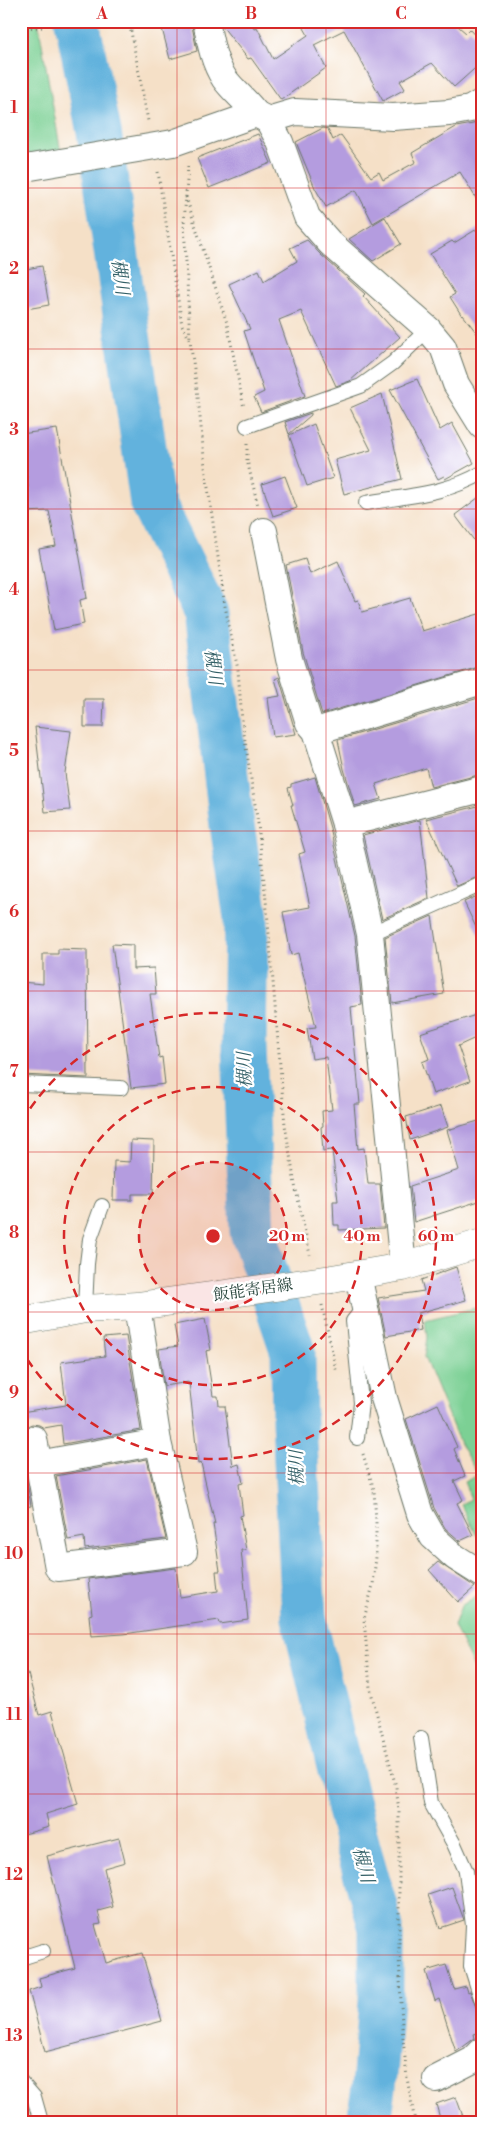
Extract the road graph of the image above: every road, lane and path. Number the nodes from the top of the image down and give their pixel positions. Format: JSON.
{"nodes":[{"id":1,"x":129,"y":21,"type":"edge"},
{"id":2,"x":206,"y":21,"type":"edge"},
{"id":3,"x":44,"y":27,"type":"dead end"},
{"id":4,"x":21,"y":28,"type":"edge"},
{"id":5,"x":482,"y":102,"type":"edge"},
{"id":6,"x":262,"y":117,"type":"junction"},
{"id":7,"x":150,"y":128,"type":"dead end"},
{"id":8,"x":181,"y":141,"type":"junction"},
{"id":9,"x":157,"y":166,"type":"dead end"},
{"id":10,"x":26,"y":167,"type":"edge"},
{"id":11,"x":186,"y":197,"type":"junction"},
{"id":12,"x":428,"y":328,"type":"junction"},
{"id":13,"x":190,"y":340,"type":"junction"},
{"id":14,"x":246,"y":426,"type":"junction"},
{"id":15,"x":482,"y":426,"type":"edge"},
{"id":16,"x":482,"y":473,"type":"edge"},
{"id":17,"x":366,"y":503,"type":"dead end"},
{"id":18,"x":264,"y":532,"type":"joint"},
{"id":19,"x":482,"y":681,"type":"edge"},
{"id":20,"x":316,"y":730,"type":"junction"},
{"id":21,"x":482,"y":789,"type":"edge"},
{"id":22,"x":345,"y":824,"type":"junction"},
{"id":23,"x":482,"y":884,"type":"edge"},
{"id":24,"x":370,"y":934,"type":"junction"},
{"id":25,"x":21,"y":1084,"type":"edge"},
{"id":26,"x":120,"y":1088,"type":"dead end"},
{"id":27,"x":102,"y":1206,"type":"dead end"},
{"id":28,"x":482,"y":1243,"type":"edge"},
{"id":29,"x":310,"y":1258,"type":"dead end"},
{"id":30,"x":403,"y":1267,"type":"junction"},
{"id":31,"x":346,"y":1277,"type":"junction"},
{"id":32,"x":322,"y":1305,"type":"dead end"},
{"id":33,"x":137,"y":1306,"type":"junction"},
{"id":34,"x":365,"y":1306,"type":"junction"},
{"id":35,"x":85,"y":1309,"type":"junction"},
{"id":36,"x":21,"y":1322,"type":"edge"},
{"id":37,"x":338,"y":1378,"type":"dead end"},
{"id":38,"x":357,"y":1438,"type":"joint"},
{"id":39,"x":34,"y":1439,"type":"dead end"},
{"id":40,"x":158,"y":1442,"type":"junction"},
{"id":41,"x":38,"y":1464,"type":"junction"},
{"id":42,"x":482,"y":1574,"type":"edge"},
{"id":43,"x":421,"y":1738,"type":"dead end"},
{"id":44,"x":43,"y":1951,"type":"dead end"},
{"id":45,"x":21,"y":1958,"type":"edge"},
{"id":46,"x":482,"y":2001,"type":"edge"},
{"id":47,"x":482,"y":2051,"type":"edge"},
{"id":48,"x":436,"y":2079,"type":"dead end"},
{"id":49,"x":21,"y":2082,"type":"edge"},
{"id":50,"x":41,"y":2122,"type":"edge"},
{"id":51,"x":415,"y":2122,"type":"edge"}],
"edges":[{"from":1,"to":7,"type":"path"},
{"from":2,"to":6,"type":"street"},
{"from":3,"to":4,"type":"path"},
{"from":5,"to":6,"type":"street"},
{"from":6,"to":8,"type":"street"},
{"from":6,"to":12,"type":"street"},
{"from":8,"to":10,"type":"street","bridge":true},
{"from":8,"to":11,"type":"path"},
{"from":9,"to":13,"type":"path"},
{"from":11,"to":13,"type":"path"},
{"from":11,"to":14,"type":"path"},
{"from":12,"to":14,"type":"lane"},
{"from":12,"to":15,"type":"street"},
{"from":13,"to":29,"type":"path"},
{"from":14,"to":18,"type":"path"},
{"from":16,"to":17,"type":"lane"},
{"from":18,"to":20,"type":"street"},
{"from":19,"to":20,"type":"street"},
{"from":20,"to":22,"type":"street"},
{"from":21,"to":22,"type":"street"},
{"from":22,"to":24,"type":"street"},
{"from":23,"to":24,"type":"lane"},
{"from":24,"to":30,"type":"street"},
{"from":25,"to":26,"type":"lane"},
{"from":27,"to":35,"type":"lane"},
{"from":28,"to":30,"type":"main road","name":"飯能寄居線"},
{"from":30,"to":31,"type":"main road","name":"飯能寄居線"},
{"from":31,"to":33,"type":"main road","name":"飯能寄居線","bridge":true},
{"from":31,"to":34,"type":"street"},
{"from":32,"to":37,"type":"path"},
{"from":33,"to":35,"type":"main road","name":"飯能寄居線"},
{"from":33,"to":40,"type":"street"},
{"from":34,"to":38,"type":"lane"},
{"from":34,"to":42,"type":"street"},
{"from":35,"to":36,"type":"main road","name":"飯能寄居線"},
{"from":38,"to":51,"type":"path"},
{"from":39,"to":41,"type":"street"},
{"from":40,"to":41,"type":"street"},
{"from":40,"to":41,"type":"street"},
{"from":43,"to":46,"type":"lane"},
{"from":44,"to":45,"type":"lane"},
{"from":47,"to":48,"type":"street"},
{"from":49,"to":50,"type":"lane"}]}
